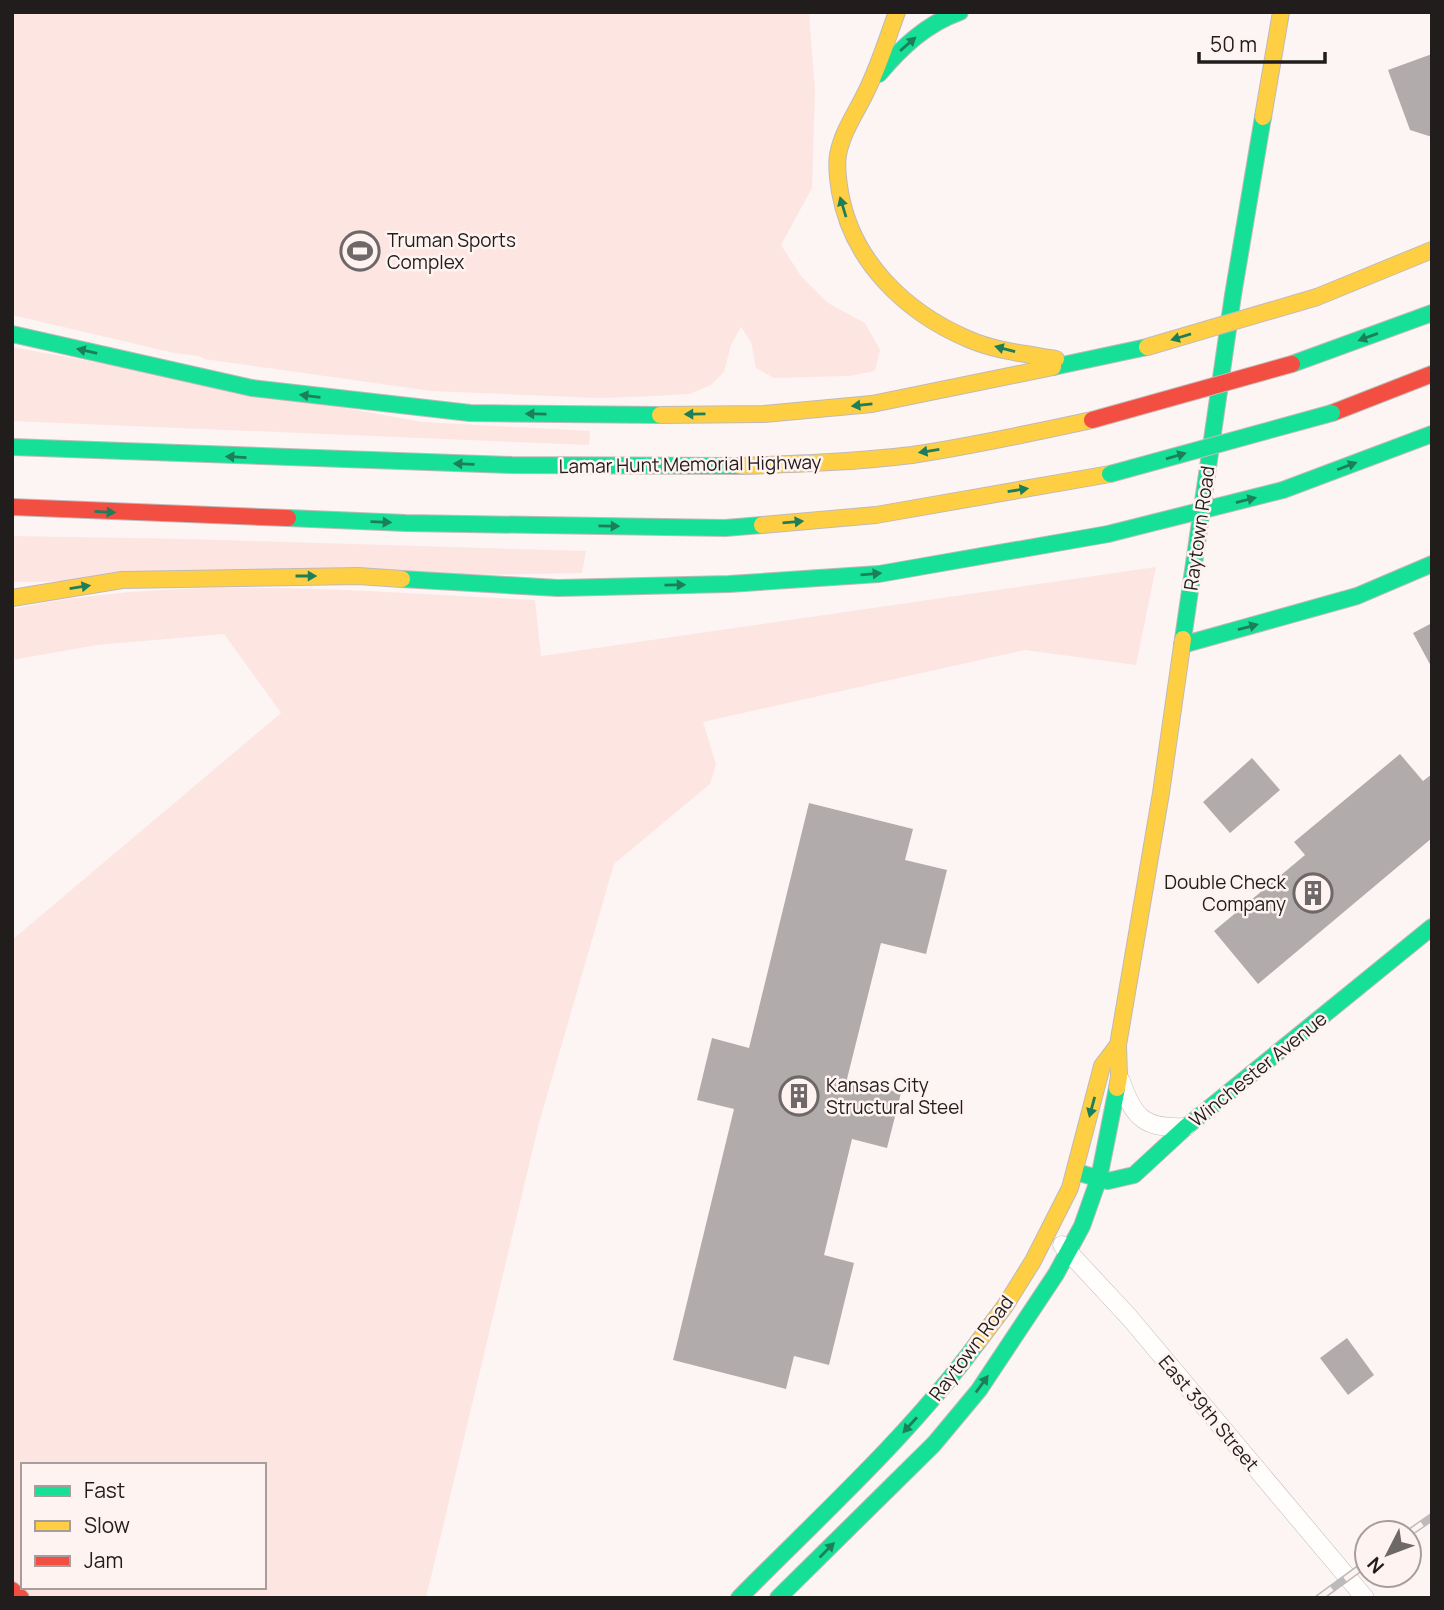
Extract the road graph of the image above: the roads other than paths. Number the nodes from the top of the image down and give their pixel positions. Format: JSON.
{"nodes":[{"id":1,"x":897,"y":12,"type":"edge"},
{"id":2,"x":960,"y":12,"type":"edge"},
{"id":3,"x":1281,"y":12,"type":"edge"},
{"id":4,"x":867,"y":90,"type":"junction"},
{"id":5,"x":1432,"y":250,"type":"edge"},
{"id":6,"x":1432,"y":313,"type":"edge"},
{"id":7,"x":12,"y":334,"type":"edge"},
{"id":8,"x":1072,"y":361,"type":"junction"},
{"id":9,"x":1432,"y":374,"type":"edge"},
{"id":10,"x":1432,"y":434,"type":"edge"},
{"id":11,"x":12,"y":447,"type":"edge"},
{"id":12,"x":12,"y":507,"type":"edge"},
{"id":13,"x":1432,"y":565,"type":"edge"},
{"id":14,"x":12,"y":598,"type":"edge"},
{"id":15,"x":1182,"y":645,"type":"junction"},
{"id":16,"x":1432,"y":927,"type":"edge"},
{"id":17,"x":1118,"y":1045,"type":"junction"},
{"id":18,"x":1119,"y":1077,"type":"junction"},
{"id":19,"x":1186,"y":1126,"type":"junction"},
{"id":20,"x":1074,"y":1171,"type":"junction"},
{"id":21,"x":1099,"y":1178,"type":"junction"},
{"id":22,"x":1049,"y":1231,"type":"junction"},
{"id":23,"x":1069,"y":1252,"type":"junction"},
{"id":24,"x":832,"y":1506,"type":"junction"},
{"id":25,"x":851,"y":1526,"type":"junction"},
{"id":26,"x":12,"y":1590,"type":"edge"},
{"id":27,"x":21,"y":1598,"type":"edge"},
{"id":28,"x":739,"y":1598,"type":"edge"},
{"id":29,"x":778,"y":1598,"type":"edge"},
{"id":30,"x":1365,"y":1598,"type":"edge"}],
"edges":[{"from":1,"to":4,"type":"main road"},
{"from":4,"to":2,"type":"main road","one_way":true},
{"from":3,"to":15,"type":"main road","name":"Raytown Road"},
{"from":8,"to":4,"type":"main road","one_way":true},
{"from":5,"to":8,"type":"main road","one_way":true,"bridge":true},
{"from":6,"to":11,"type":"main road","name":"Lamar Hunt Memorial Highway","one_way":true,"bridge":true},
{"from":8,"to":7,"type":"main road","one_way":true},
{"from":12,"to":9,"type":"main road","one_way":true,"bridge":true},
{"from":14,"to":10,"type":"main road","one_way":true,"bridge":true},
{"from":15,"to":13,"type":"main road","one_way":true},
{"from":15,"to":17,"type":"main road","name":"Raytown Road"},
{"from":16,"to":19,"type":"main road","name":"Winchester Avenue"},
{"from":17,"to":18,"type":"main road","name":"Raytown Road"},
{"from":17,"to":20,"type":"main road","name":"Raytown Road","one_way":true},
{"from":18,"to":19,"type":"street"},
{"from":18,"to":21,"type":"main road","name":"Raytown Road"},
{"from":19,"to":21,"type":"main road","name":"Winchester Avenue"},
{"from":20,"to":21,"type":"main road","name":"Winchester Avenue"},
{"from":20,"to":22,"type":"main road","name":"Raytown Road"},
{"from":21,"to":23,"type":"main road","name":"Raytown Road"},
{"from":22,"to":23,"type":"street","name":"East 39th Street"},
{"from":22,"to":24,"type":"main road","name":"Raytown Road","one_way":true},
{"from":25,"to":23,"type":"main road","name":"Raytown Road","one_way":true},
{"from":23,"to":30,"type":"street","name":"East 39th Street"},
{"from":24,"to":25,"type":"main road"},
{"from":24,"to":28,"type":"main road","name":"Raytown Road"},
{"from":29,"to":25,"type":"main road","name":"Raytown Road","one_way":true},
{"from":26,"to":27,"type":"main road"}]}
